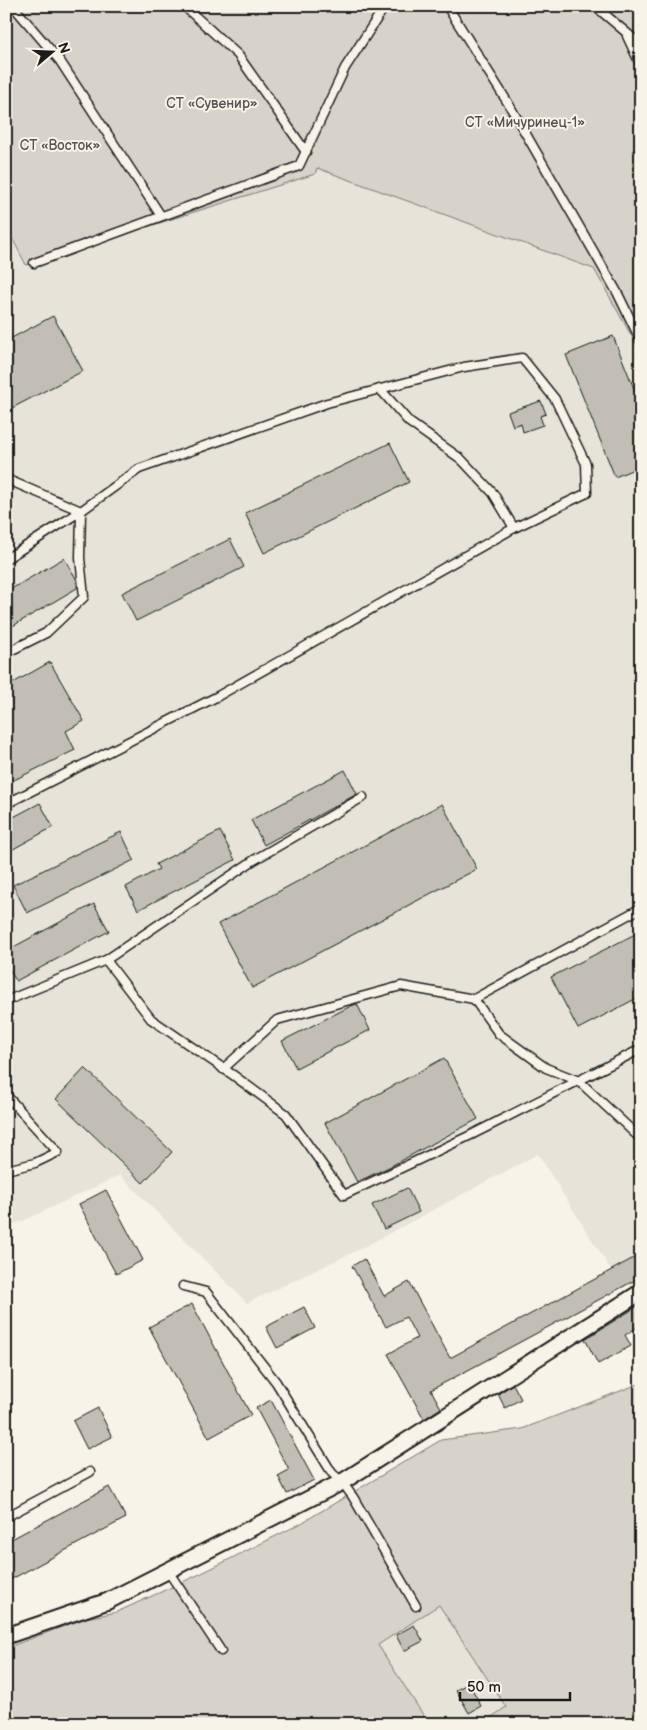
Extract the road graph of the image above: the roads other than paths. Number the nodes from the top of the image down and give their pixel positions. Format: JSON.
{"nodes":[{"id":1,"x":13,"y":6,"type":"edge"},
{"id":2,"x":184,"y":6,"type":"edge"},
{"id":3,"x":385,"y":6,"type":"edge"},
{"id":4,"x":447,"y":6,"type":"edge"},
{"id":5,"x":595,"y":6,"type":"edge"},
{"id":6,"x":625,"y":32,"type":"junction"},
{"id":7,"x":641,"y":45,"type":"edge"},
{"id":8,"x":641,"y":66,"type":"edge"},
{"id":9,"x":306,"y":152,"type":"junction"},
{"id":10,"x":161,"y":216,"type":"junction"},
{"id":11,"x":34,"y":263,"type":"dead end"},
{"id":12,"x":641,"y":341,"type":"edge"},
{"id":13,"x":380,"y":389,"type":"junction"},
{"id":14,"x":6,"y":479,"type":"edge"},
{"id":15,"x":81,"y":511,"type":"junction"},
{"id":16,"x":514,"y":528,"type":"junction"},
{"id":17,"x":6,"y":559,"type":"edge"},
{"id":18,"x":6,"y":652,"type":"edge"},
{"id":19,"x":362,"y":797,"type":"dead end"},
{"id":20,"x":6,"y":804,"type":"edge"},
{"id":21,"x":641,"y":908,"type":"edge"},
{"id":22,"x":106,"y":960,"type":"junction"},
{"id":23,"x":474,"y":999,"type":"junction"},
{"id":24,"x":6,"y":1001,"type":"edge"},
{"id":25,"x":641,"y":1050,"type":"edge"},
{"id":26,"x":223,"y":1068,"type":"junction"},
{"id":27,"x":579,"y":1081,"type":"junction"},
{"id":28,"x":6,"y":1095,"type":"edge"},
{"id":29,"x":641,"y":1139,"type":"edge"},
{"id":30,"x":6,"y":1170,"type":"edge"},
{"id":31,"x":183,"y":1286,"type":"dead end"},
{"id":32,"x":641,"y":1292,"type":"edge"},
{"id":33,"x":90,"y":1472,"type":"dead end"},
{"id":34,"x":342,"y":1482,"type":"junction"},
{"id":35,"x":6,"y":1517,"type":"edge"},
{"id":36,"x":168,"y":1571,"type":"junction"},
{"id":37,"x":416,"y":1606,"type":"dead end"},
{"id":38,"x":6,"y":1636,"type":"edge"},
{"id":39,"x":221,"y":1651,"type":"dead end"}],
"edges":[{"from":1,"to":10,"type":"lane"},
{"from":2,"to":9,"type":"lane"},
{"from":3,"to":9,"type":"lane"},
{"from":4,"to":12,"type":"lane"},
{"from":5,"to":6,"type":"lane"},
{"from":6,"to":7,"type":"lane"},
{"from":6,"to":8,"type":"lane"},
{"from":9,"to":10,"type":"lane"},
{"from":10,"to":11,"type":"lane"},
{"from":13,"to":15,"type":"lane"},
{"from":13,"to":16,"type":"lane"},
{"from":13,"to":16,"type":"lane"},
{"from":14,"to":15,"type":"lane"},
{"from":15,"to":17,"type":"lane"},
{"from":15,"to":18,"type":"lane"},
{"from":16,"to":20,"type":"lane"},
{"from":19,"to":22,"type":"lane"},
{"from":21,"to":23,"type":"lane"},
{"from":22,"to":24,"type":"lane"},
{"from":22,"to":26,"type":"lane"},
{"from":23,"to":26,"type":"lane"},
{"from":23,"to":27,"type":"lane"},
{"from":25,"to":27,"type":"lane"},
{"from":26,"to":27,"type":"lane"},
{"from":27,"to":29,"type":"lane"},
{"from":28,"to":30,"type":"lane"},
{"from":31,"to":34,"type":"lane"},
{"from":32,"to":34,"type":"street"},
{"from":33,"to":35,"type":"lane"},
{"from":34,"to":36,"type":"street"},
{"from":34,"to":37,"type":"lane"},
{"from":36,"to":38,"type":"street"},
{"from":36,"to":39,"type":"lane"}]}
